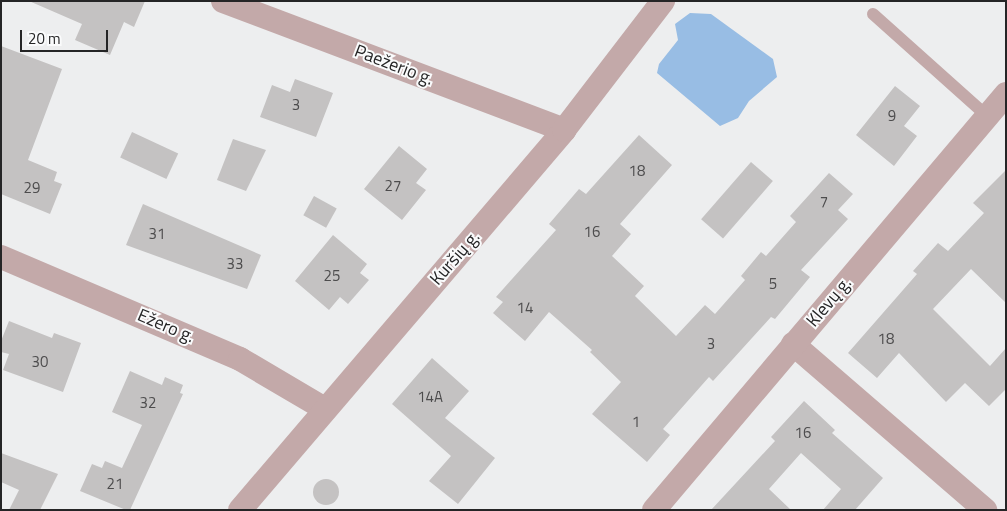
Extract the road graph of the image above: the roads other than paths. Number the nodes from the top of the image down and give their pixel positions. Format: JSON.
{"nodes":[{"id":1,"x":223,"y":1,"type":"edge"},
{"id":2,"x":664,"y":1,"type":"edge"},
{"id":3,"x":873,"y":14,"type":"dead end"},
{"id":4,"x":1006,"y":94,"type":"edge"},
{"id":5,"x":987,"y":116,"type":"junction"},
{"id":6,"x":564,"y":130,"type":"junction"},
{"id":7,"x":1,"y":257,"type":"edge"},
{"id":8,"x":793,"y":344,"type":"junction"},
{"id":9,"x":325,"y":409,"type":"junction"},
{"id":10,"x":240,"y":510,"type":"edge"},
{"id":11,"x":654,"y":510,"type":"edge"},
{"id":12,"x":985,"y":510,"type":"edge"}],
"edges":[{"from":1,"to":6,"type":"street","name":"Paežerio g."},
{"from":2,"to":6,"type":"street","name":"Kuršių g."},
{"from":3,"to":5,"type":"lane"},
{"from":4,"to":5,"type":"street","name":"Klevų g."},
{"from":5,"to":8,"type":"street","name":"Klevų g."},
{"from":6,"to":9,"type":"street","name":"Kuršių g."},
{"from":7,"to":9,"type":"street","name":"Ežero g."},
{"from":8,"to":11,"type":"street","name":"Klevų g."},
{"from":8,"to":12,"type":"street"},
{"from":9,"to":10,"type":"street","name":"Kuršių g."}]}
